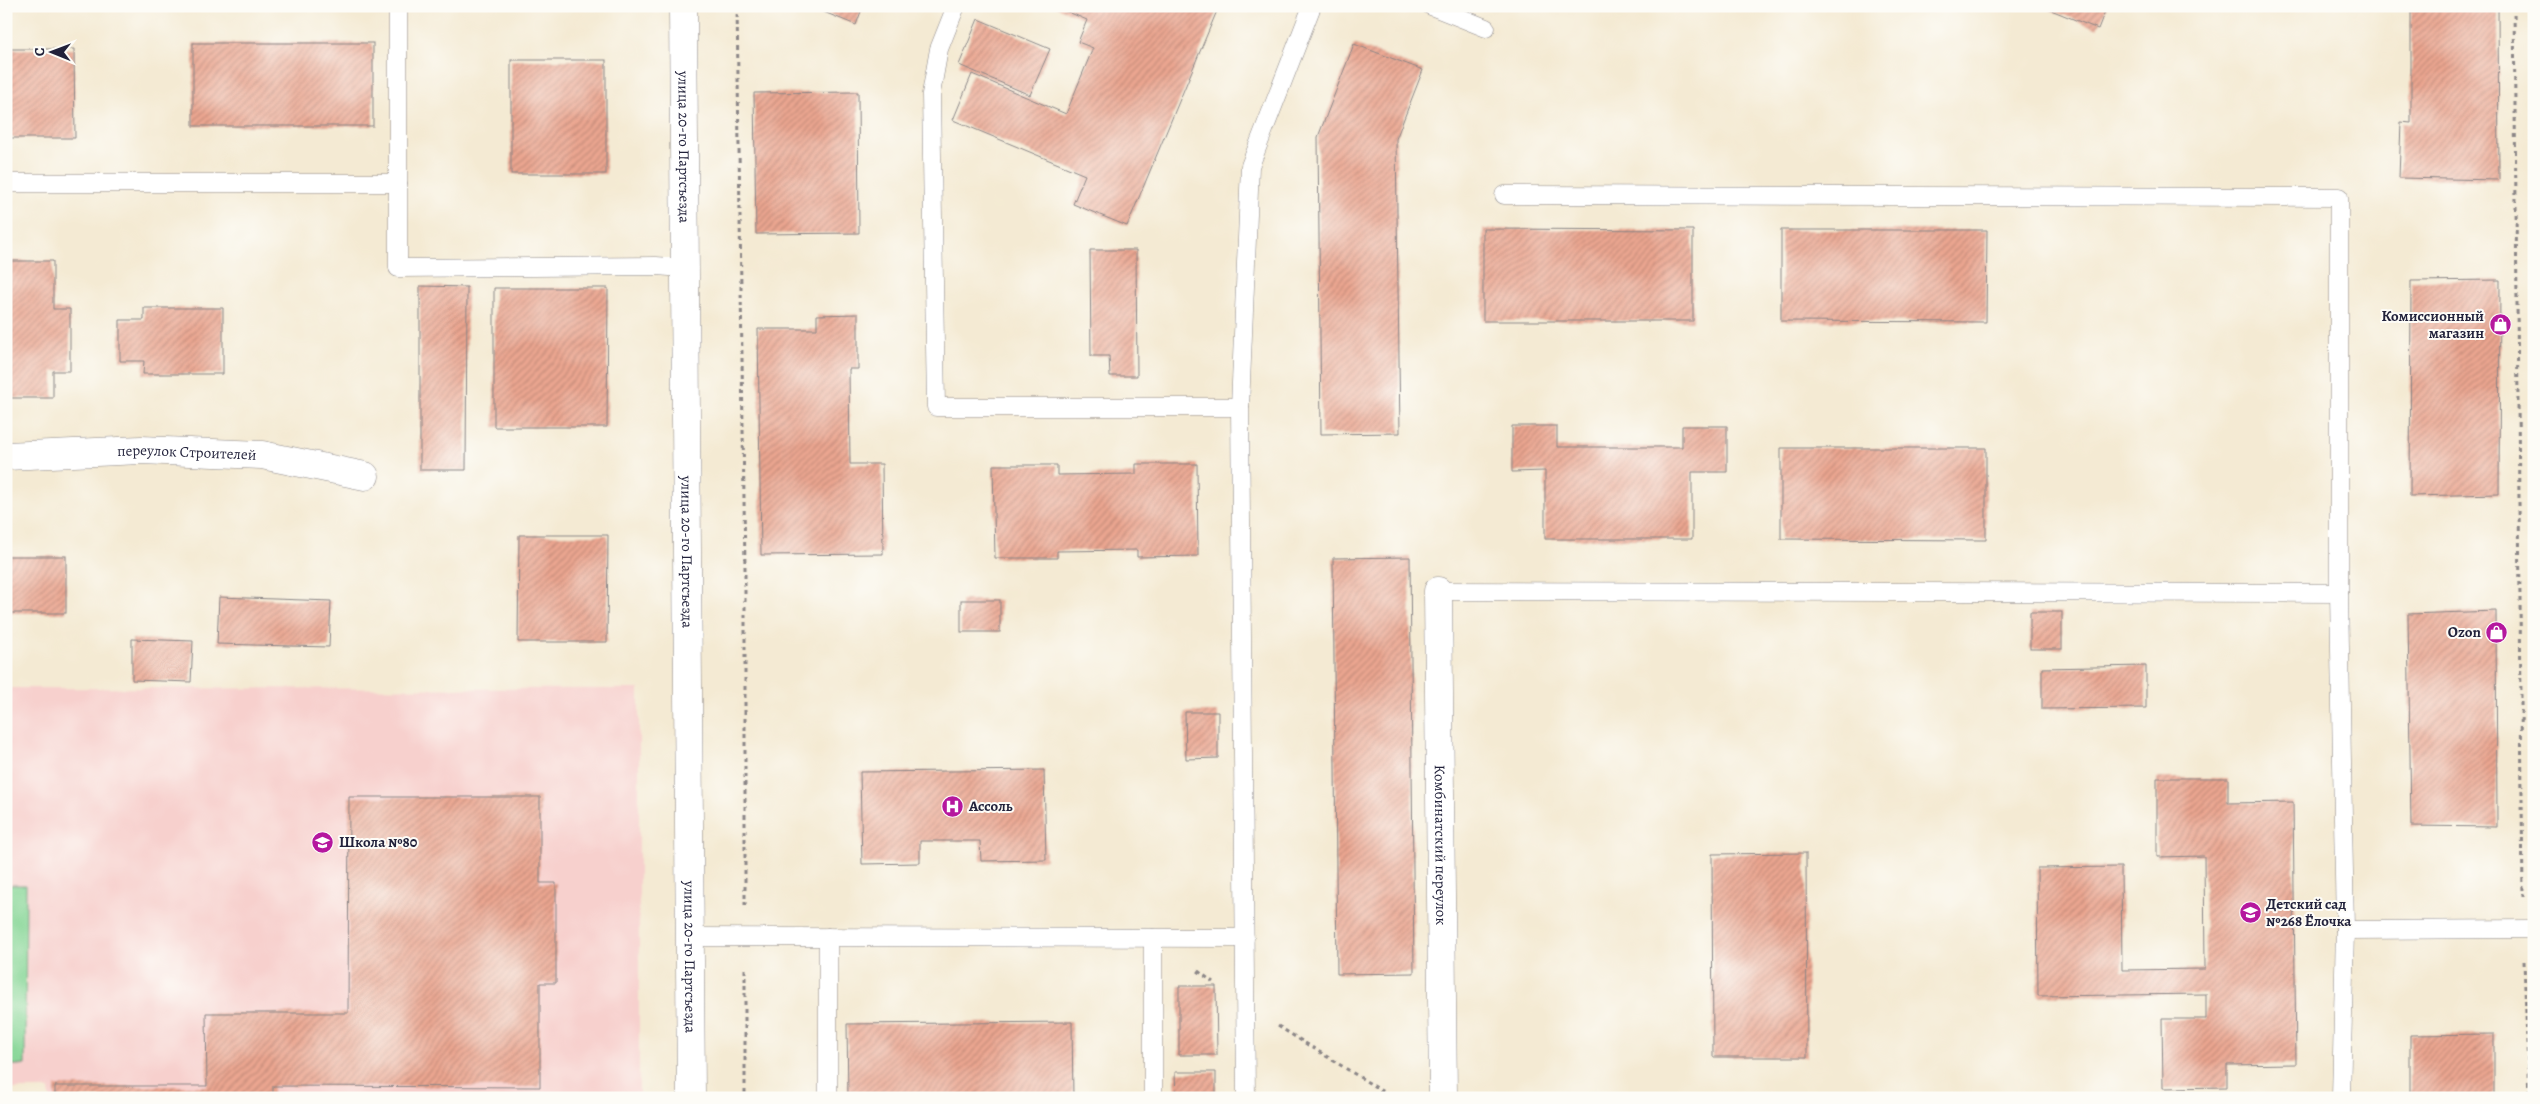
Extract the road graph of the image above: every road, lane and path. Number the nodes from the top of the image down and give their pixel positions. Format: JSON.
{"nodes":[{"id":1,"x":398,"y":6,"type":"edge"},
{"id":2,"x":683,"y":6,"type":"edge"},
{"id":3,"x":737,"y":6,"type":"edge"},
{"id":4,"x":956,"y":6,"type":"edge"},
{"id":5,"x":1312,"y":6,"type":"edge"},
{"id":6,"x":1431,"y":6,"type":"edge"},
{"id":7,"x":2514,"y":6,"type":"edge"},
{"id":8,"x":1486,"y":28,"type":"dead end"},
{"id":9,"x":398,"y":182,"type":"junction"},
{"id":10,"x":6,"y":183,"type":"edge"},
{"id":11,"x":1504,"y":195,"type":"dead end"},
{"id":12,"x":684,"y":268,"type":"junction"},
{"id":13,"x":1240,"y":406,"type":"junction"},
{"id":14,"x":6,"y":456,"type":"edge"},
{"id":15,"x":365,"y":476,"type":"dead end"},
{"id":16,"x":1438,"y":592,"type":"joint"},
{"id":17,"x":2339,"y":593,"type":"junction"},
{"id":18,"x":2529,"y":929,"type":"edge"},
{"id":19,"x":2345,"y":930,"type":"junction"},
{"id":20,"x":691,"y":937,"type":"junction"},
{"id":21,"x":745,"y":937,"type":"junction"},
{"id":22,"x":828,"y":937,"type":"junction"},
{"id":23,"x":1153,"y":938,"type":"junction"},
{"id":24,"x":1245,"y":938,"type":"junction"},
{"id":25,"x":691,"y":1098,"type":"edge"},
{"id":26,"x":745,"y":1098,"type":"edge"},
{"id":27,"x":828,"y":1098,"type":"edge"},
{"id":28,"x":1153,"y":1098,"type":"edge"},
{"id":29,"x":1246,"y":1098,"type":"edge"},
{"id":30,"x":1444,"y":1098,"type":"edge"},
{"id":31,"x":2341,"y":1098,"type":"edge"},
{"id":32,"x":2529,"y":1098,"type":"edge"}],
"edges":[{"from":1,"to":9,"type":"lane"},
{"from":2,"to":12,"type":"street","name":"улица 20-го Партсъезда"},
{"from":3,"to":21,"type":"path"},
{"from":4,"to":13,"type":"lane"},
{"from":5,"to":13,"type":"lane"},
{"from":6,"to":8,"type":"lane"},
{"from":7,"to":18,"type":"path"},
{"from":9,"to":10,"type":"lane"},
{"from":9,"to":12,"type":"lane"},
{"from":11,"to":17,"type":"lane"},
{"from":12,"to":20,"type":"street","name":"улица 20-го Партсъезда"},
{"from":13,"to":24,"type":"lane"},
{"from":14,"to":15,"type":"street","name":"переулок Строителей"},
{"from":16,"to":17,"type":"lane"},
{"from":16,"to":30,"type":"street","name":"Комбинатский переулок"},
{"from":17,"to":19,"type":"lane"},
{"from":18,"to":19,"type":"lane"},
{"from":18,"to":32,"type":"path"},
{"from":19,"to":31,"type":"lane"},
{"from":20,"to":21,"type":"lane"},
{"from":20,"to":25,"type":"street","name":"улица 20-го Партсъезда"},
{"from":21,"to":22,"type":"lane"},
{"from":21,"to":26,"type":"path"},
{"from":22,"to":23,"type":"lane"},
{"from":22,"to":27,"type":"lane"},
{"from":23,"to":24,"type":"lane"},
{"from":23,"to":28,"type":"lane"},
{"from":24,"to":29,"type":"lane"}]}
